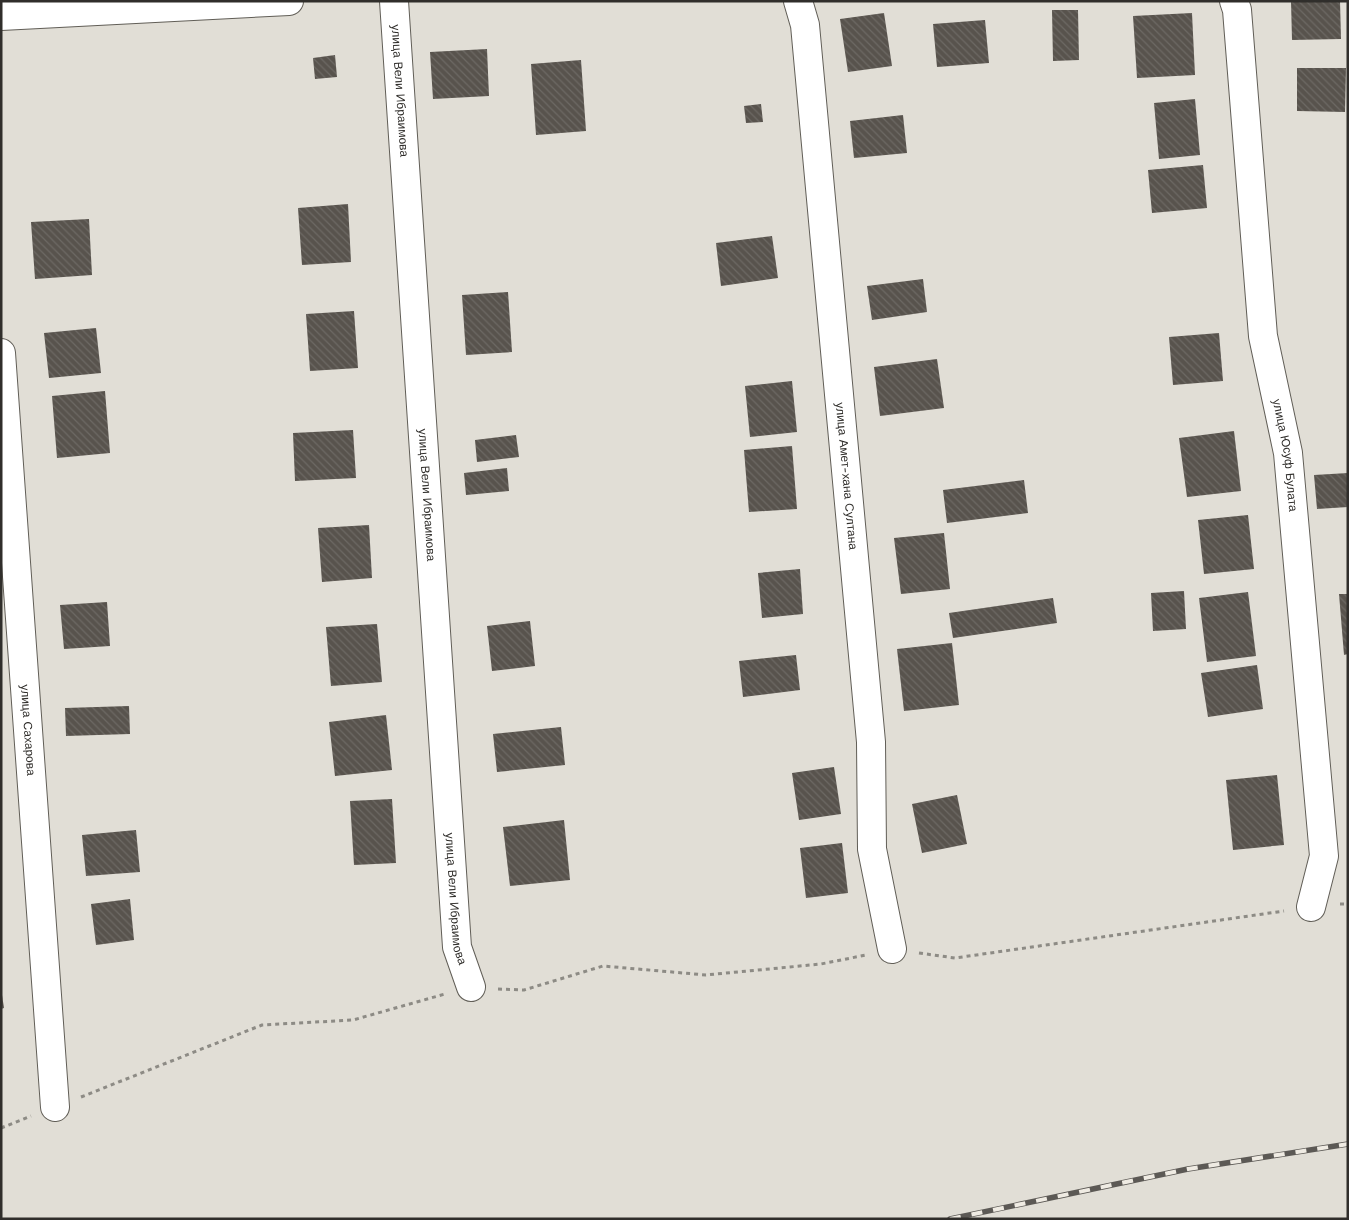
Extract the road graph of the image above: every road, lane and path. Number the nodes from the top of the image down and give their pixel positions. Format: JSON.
{"nodes":[{"id":1,"x":289,"y":1,"type":"edge"},
{"id":2,"x":394,"y":1,"type":"edge"},
{"id":3,"x":798,"y":1,"type":"edge"},
{"id":4,"x":1234,"y":1,"type":"edge"},
{"id":5,"x":1,"y":16,"type":"edge"},
{"id":6,"x":1,"y":353,"type":"edge"},
{"id":7,"x":1348,"y":904,"type":"edge"},
{"id":8,"x":1311,"y":907,"type":"junction"},
{"id":9,"x":892,"y":949,"type":"junction"},
{"id":10,"x":471,"y":987,"type":"junction"},
{"id":11,"x":55,"y":1107,"type":"junction"},
{"id":12,"x":1,"y":1128,"type":"edge"}],
"edges":[{"from":1,"to":5,"type":"street"},
{"from":2,"to":10,"type":"street","name":"улица Вели Ибраимова"},
{"from":3,"to":9,"type":"street","name":"улица Амет-хана Султана"},
{"from":4,"to":8,"type":"street","name":"улица Юсуф Булата"},
{"from":6,"to":11,"type":"street","name":"улица Сахарова"},
{"from":7,"to":8,"type":"path"},
{"from":8,"to":9,"type":"path"},
{"from":9,"to":10,"type":"path"},
{"from":10,"to":11,"type":"path"},
{"from":11,"to":12,"type":"path"}]}
